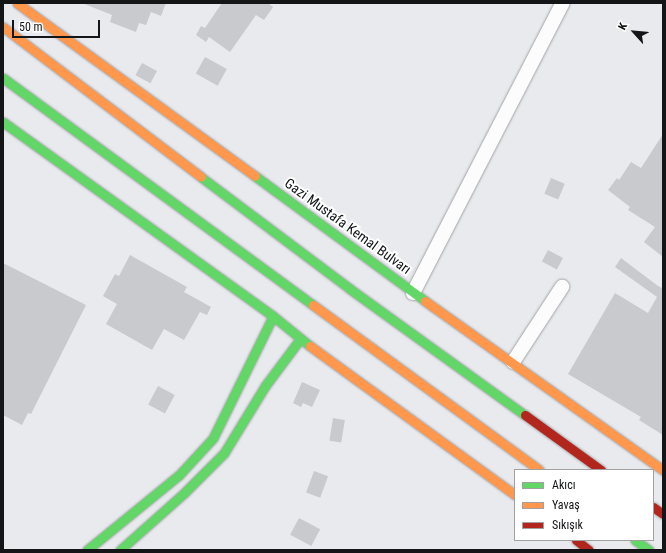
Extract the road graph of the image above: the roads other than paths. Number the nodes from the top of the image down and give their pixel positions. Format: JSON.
{"nodes":[{"id":1,"x":17,"y":3,"type":"edge"},
{"id":2,"x":563,"y":3,"type":"edge"},
{"id":3,"x":3,"y":27,"type":"edge"},
{"id":4,"x":3,"y":78,"type":"edge"},
{"id":5,"x":3,"y":122,"type":"edge"},
{"id":6,"x":562,"y":287,"type":"dead end"},
{"id":7,"x":413,"y":292,"type":"junction"},
{"id":8,"x":273,"y":316,"type":"junction"},
{"id":9,"x":300,"y":339,"type":"junction"},
{"id":10,"x":513,"y":362,"type":"junction"},
{"id":11,"x":538,"y":469,"type":"edge"},
{"id":12,"x":600,"y":469,"type":"edge"},
{"id":13,"x":663,"y":470,"type":"edge"},
{"id":14,"x":514,"y":494,"type":"edge"},
{"id":15,"x":654,"y":508,"type":"edge"},
{"id":16,"x":663,"y":514,"type":"edge"},
{"id":17,"x":577,"y":541,"type":"edge"},
{"id":18,"x":636,"y":541,"type":"edge"},
{"id":19,"x":87,"y":550,"type":"edge"},
{"id":20,"x":120,"y":550,"type":"edge"},
{"id":21,"x":589,"y":550,"type":"edge"},
{"id":22,"x":649,"y":550,"type":"edge"}],
"edges":[{"from":1,"to":7,"type":"main road","name":"Gazi Mustafa Kemal Bulvarı"},
{"from":2,"to":7,"type":"street"},
{"from":3,"to":12,"type":"main road"},
{"from":4,"to":11,"type":"main road"},
{"from":5,"to":8,"type":"main road"},
{"from":6,"to":10,"type":"street"},
{"from":7,"to":10,"type":"main road","name":"Gazi Mustafa Kemal Bulvarı"},
{"from":8,"to":9,"type":"main road"},
{"from":8,"to":19,"type":"main road"},
{"from":9,"to":14,"type":"main road"},
{"from":9,"to":20,"type":"main road"},
{"from":10,"to":13,"type":"main road","name":"Gazi Mustafa Kemal Bulvarı"},
{"from":15,"to":16,"type":"main road"},
{"from":17,"to":21,"type":"main road"},
{"from":18,"to":22,"type":"main road"}]}
